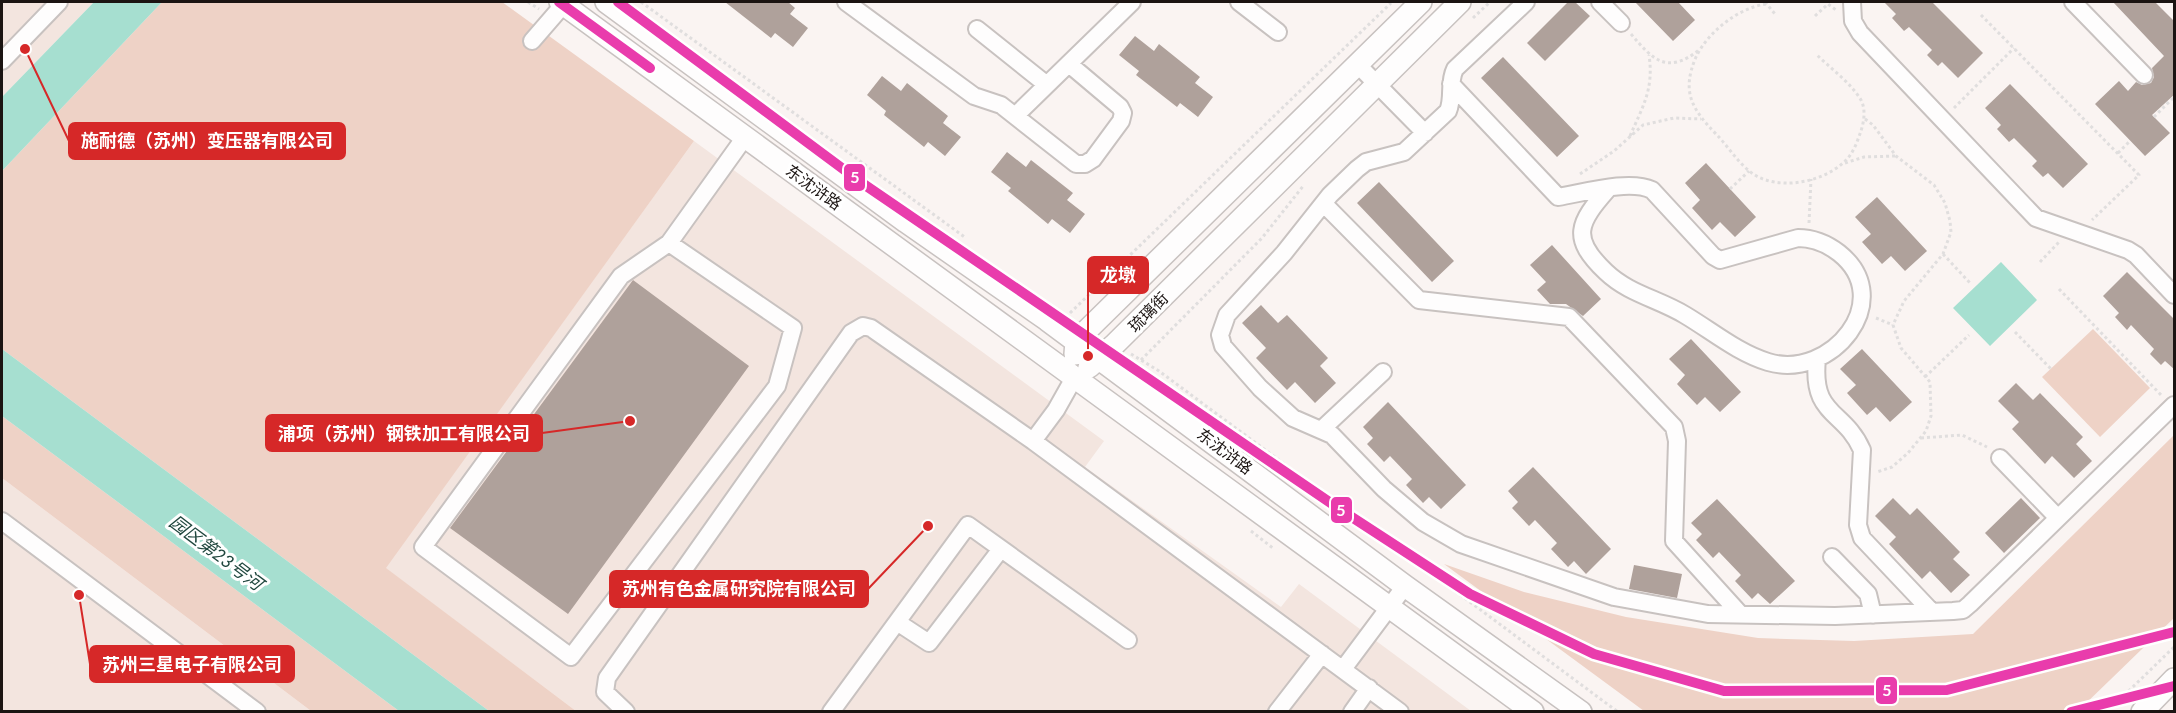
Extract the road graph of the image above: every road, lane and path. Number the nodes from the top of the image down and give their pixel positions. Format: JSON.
{"nodes":[{"id":1,"x":58,"y":2,"type":"edge"},
{"id":2,"x":606,"y":2,"type":"edge"},
{"id":3,"x":846,"y":2,"type":"edge"},
{"id":4,"x":1132,"y":2,"type":"edge"},
{"id":5,"x":1239,"y":2,"type":"edge"},
{"id":6,"x":1392,"y":2,"type":"edge"},
{"id":7,"x":1420,"y":2,"type":"edge"},
{"id":8,"x":1460,"y":2,"type":"edge"},
{"id":9,"x":1490,"y":2,"type":"edge"},
{"id":10,"x":1526,"y":2,"type":"edge"},
{"id":11,"x":1600,"y":2,"type":"edge"},
{"id":12,"x":1852,"y":2,"type":"edge"},
{"id":13,"x":2073,"y":2,"type":"edge"},
{"id":14,"x":562,"y":3,"type":"edge"},
{"id":15,"x":1766,"y":3,"type":"edge"},
{"id":16,"x":1775,"y":14,"type":"dead end"},
{"id":17,"x":1981,"y":15,"type":"dead end"},
{"id":18,"x":1815,"y":16,"type":"dead end"},
{"id":19,"x":1853,"y":21,"type":"junction"},
{"id":20,"x":1621,"y":23,"type":"joint"},
{"id":21,"x":1466,"y":26,"type":"dead end"},
{"id":22,"x":977,"y":29,"type":"dead end"},
{"id":23,"x":1278,"y":32,"type":"dead end"},
{"id":24,"x":532,"y":41,"type":"dead end"},
{"id":25,"x":2014,"y":48,"type":"junction"},
{"id":26,"x":1700,"y":49,"type":"junction"},
{"id":27,"x":1816,"y":54,"type":"dead end"},
{"id":28,"x":1649,"y":55,"type":"junction"},
{"id":29,"x":2,"y":61,"type":"edge"},
{"id":30,"x":1069,"y":64,"type":"junction"},
{"id":31,"x":1357,"y":64,"type":"junction"},
{"id":32,"x":2144,"y":75,"type":"dead end"},
{"id":33,"x":1047,"y":84,"type":"junction"},
{"id":34,"x":1377,"y":84,"type":"junction"},
{"id":35,"x":1451,"y":84,"type":"junction"},
{"id":36,"x":2175,"y":97,"type":"edge"},
{"id":37,"x":1015,"y":116,"type":"junction"},
{"id":38,"x":2154,"y":117,"type":"dead end"},
{"id":39,"x":1701,"y":119,"type":"junction"},
{"id":40,"x":1865,"y":119,"type":"junction"},
{"id":41,"x":1942,"y":120,"type":"junction"},
{"id":42,"x":1425,"y":133,"type":"junction"},
{"id":43,"x":746,"y":137,"type":"junction"},
{"id":44,"x":1630,"y":137,"type":"junction"},
{"id":45,"x":2130,"y":141,"type":"dead end"},
{"id":46,"x":2118,"y":153,"type":"junction"},
{"id":47,"x":1896,"y":156,"type":"junction"},
{"id":48,"x":1844,"y":163,"type":"junction"},
{"id":49,"x":1749,"y":171,"type":"junction"},
{"id":50,"x":1312,"y":178,"type":"dead end"},
{"id":51,"x":1812,"y":179,"type":"junction"},
{"id":52,"x":1608,"y":189,"type":"junction"},
{"id":53,"x":1730,"y":189,"type":"dead end"},
{"id":54,"x":1555,"y":193,"type":"junction"},
{"id":55,"x":1324,"y":204,"type":"junction"},
{"id":56,"x":2074,"y":232,"type":"junction"},
{"id":57,"x":1803,"y":238,"type":"junction"},
{"id":58,"x":669,"y":243,"type":"junction"},
{"id":59,"x":1943,"y":254,"type":"junction"},
{"id":60,"x":2040,"y":262,"type":"dead end"},
{"id":61,"x":1970,"y":283,"type":"dead end"},
{"id":62,"x":2060,"y":289,"type":"dead end"},
{"id":63,"x":2175,"y":295,"type":"edge"},
{"id":64,"x":1057,"y":327,"type":"junction"},
{"id":65,"x":2014,"y":332,"type":"dead end"},
{"id":66,"x":1969,"y":335,"type":"dead end"},
{"id":67,"x":1076,"y":341,"type":"junction"},
{"id":68,"x":1100,"y":358,"type":"junction"},
{"id":69,"x":1817,"y":359,"type":"junction"},
{"id":70,"x":2051,"y":369,"type":"dead end"},
{"id":71,"x":1383,"y":372,"type":"dead end"},
{"id":72,"x":1125,"y":377,"type":"junction"},
{"id":73,"x":1925,"y":377,"type":"junction"},
{"id":74,"x":1074,"y":378,"type":"junction"},
{"id":75,"x":2174,"y":405,"type":"edge"},
{"id":76,"x":1321,"y":430,"type":"junction"},
{"id":77,"x":1920,"y":438,"type":"junction"},
{"id":78,"x":1033,"y":441,"type":"junction"},
{"id":79,"x":2000,"y":458,"type":"joint"},
{"id":80,"x":1862,"y":472,"type":"junction"},
{"id":81,"x":2058,"y":518,"type":"junction"},
{"id":82,"x":2,"y":521,"type":"edge"},
{"id":83,"x":1001,"y":549,"type":"junction"},
{"id":84,"x":1832,"y":556,"type":"dead end"},
{"id":85,"x":1405,"y":586,"type":"junction"},
{"id":86,"x":1389,"y":606,"type":"junction"},
{"id":87,"x":1932,"y":612,"type":"junction"},
{"id":88,"x":1741,"y":615,"type":"junction"},
{"id":89,"x":1873,"y":615,"type":"junction"},
{"id":90,"x":897,"y":622,"type":"junction"},
{"id":91,"x":1128,"y":640,"type":"dead end"},
{"id":92,"x":2175,"y":647,"type":"edge"},
{"id":93,"x":1322,"y":654,"type":"junction"},
{"id":94,"x":1343,"y":669,"type":"junction"},
{"id":95,"x":2175,"y":679,"type":"edge"},
{"id":96,"x":1369,"y":688,"type":"junction"},
{"id":97,"x":238,"y":706,"type":"edge"},
{"id":98,"x":257,"y":711,"type":"edge"},
{"id":99,"x":626,"y":711,"type":"edge"},
{"id":100,"x":831,"y":711,"type":"edge"},
{"id":101,"x":1277,"y":711,"type":"edge"},
{"id":102,"x":1352,"y":711,"type":"edge"},
{"id":103,"x":1400,"y":711,"type":"edge"},
{"id":104,"x":1533,"y":711,"type":"edge"},
{"id":105,"x":1581,"y":711,"type":"edge"},
{"id":106,"x":2107,"y":711,"type":"edge"},
{"id":107,"x":2142,"y":711,"type":"edge"}],
"edges":[{"from":1,"to":29,"type":"street"},
{"from":2,"to":64,"type":"main road","name":"东沈浒路"},
{"from":3,"to":37,"type":"street"},
{"from":4,"to":30,"type":"street"},
{"from":5,"to":23,"type":"street"},
{"from":6,"to":64,"type":"path"},
{"from":7,"to":31,"type":"main road","name":"琉璃街"},
{"from":8,"to":34,"type":"main road","name":"琉璃街"},
{"from":9,"to":21,"type":"path"},
{"from":10,"to":35,"type":"street"},
{"from":11,"to":20,"type":"street"},
{"from":12,"to":19,"type":"street"},
{"from":13,"to":32,"type":"street"},
{"from":14,"to":24,"type":"street"},
{"from":14,"to":43,"type":"main road","name":"东沈浒路"},
{"from":15,"to":16,"type":"path"},
{"from":15,"to":26,"type":"path"},
{"from":17,"to":25,"type":"path"},
{"from":18,"to":19,"type":"path"},
{"from":19,"to":41,"type":"street"},
{"from":20,"to":28,"type":"path"},
{"from":22,"to":33,"type":"street"},
{"from":25,"to":41,"type":"path"},
{"from":25,"to":46,"type":"path"},
{"from":26,"to":28,"type":"path"},
{"from":26,"to":39,"type":"path"},
{"from":27,"to":40,"type":"path"},
{"from":28,"to":44,"type":"path"},
{"from":30,"to":33,"type":"street"},
{"from":30,"to":37,"type":"street"},
{"from":31,"to":34,"type":"street"},
{"from":31,"to":67,"type":"main road","name":"琉璃街"},
{"from":33,"to":37,"type":"street"},
{"from":34,"to":42,"type":"street"},
{"from":34,"to":68,"type":"main road","name":"琉璃街"},
{"from":35,"to":42,"type":"street"},
{"from":35,"to":54,"type":"street"},
{"from":36,"to":38,"type":"path"},
{"from":39,"to":44,"type":"path"},
{"from":39,"to":49,"type":"path"},
{"from":40,"to":47,"type":"path"},
{"from":40,"to":48,"type":"path"},
{"from":41,"to":56,"type":"street"},
{"from":42,"to":55,"type":"street"},
{"from":43,"to":58,"type":"street"},
{"from":43,"to":74,"type":"main road","name":"东沈浒路"},
{"from":44,"to":54,"type":"path"},
{"from":45,"to":46,"type":"path"},
{"from":46,"to":56,"type":"path"},
{"from":47,"to":48,"type":"path"},
{"from":47,"to":59,"type":"path"},
{"from":48,"to":51,"type":"path"},
{"from":49,"to":51,"type":"path"},
{"from":49,"to":53,"type":"path"},
{"from":50,"to":72,"type":"path"},
{"from":51,"to":57,"type":"path"},
{"from":52,"to":54,"type":"street"},
{"from":52,"to":57,"type":"street"},
{"from":52,"to":69,"type":"street"},
{"from":55,"to":76,"type":"street"},
{"from":55,"to":88,"type":"street"},
{"from":56,"to":60,"type":"path"},
{"from":56,"to":63,"type":"street"},
{"from":57,"to":69,"type":"street"},
{"from":58,"to":58,"type":"street"},
{"from":59,"to":61,"type":"path"},
{"from":59,"to":73,"type":"path"},
{"from":62,"to":75,"type":"path"},
{"from":64,"to":67,"type":"main road","name":"东沈浒路"},
{"from":65,"to":70,"type":"path"},
{"from":66,"to":73,"type":"path"},
{"from":67,"to":68,"type":"main road","name":"东沈浒路"},
{"from":67,"to":74,"type":"main road"},
{"from":68,"to":72,"type":"main road","name":"东沈浒路"},
{"from":68,"to":74,"type":"main road","name":"琉璃街"},
{"from":69,"to":80,"type":"street"},
{"from":71,"to":76,"type":"street"},
{"from":72,"to":85,"type":"main road","name":"东沈浒路"},
{"from":73,"to":77,"type":"path"},
{"from":74,"to":78,"type":"street"},
{"from":74,"to":86,"type":"main road","name":"东沈浒路"},
{"from":75,"to":81,"type":"street"},
{"from":76,"to":88,"type":"street"},
{"from":77,"to":79,"type":"path"},
{"from":77,"to":80,"type":"path"},
{"from":78,"to":93,"type":"street"},
{"from":78,"to":99,"type":"street"},
{"from":79,"to":81,"type":"street"},
{"from":80,"to":87,"type":"street"},
{"from":81,"to":87,"type":"street"},
{"from":82,"to":97,"type":"street"},
{"from":83,"to":90,"type":"street"},
{"from":83,"to":90,"type":"street"},
{"from":83,"to":91,"type":"street"},
{"from":84,"to":89,"type":"street"},
{"from":85,"to":86,"type":"street"},
{"from":85,"to":105,"type":"main road","name":"东沈浒路"},
{"from":86,"to":94,"type":"street"},
{"from":86,"to":104,"type":"main road","name":"东沈浒路"},
{"from":87,"to":89,"type":"street"},
{"from":88,"to":89,"type":"street"},
{"from":90,"to":100,"type":"street"},
{"from":92,"to":106,"type":"path"},
{"from":93,"to":94,"type":"street"},
{"from":93,"to":101,"type":"street"},
{"from":94,"to":96,"type":"street"},
{"from":95,"to":107,"type":"main road"},
{"from":96,"to":102,"type":"street"},
{"from":96,"to":103,"type":"street"},
{"from":97,"to":98,"type":"street"}]}
